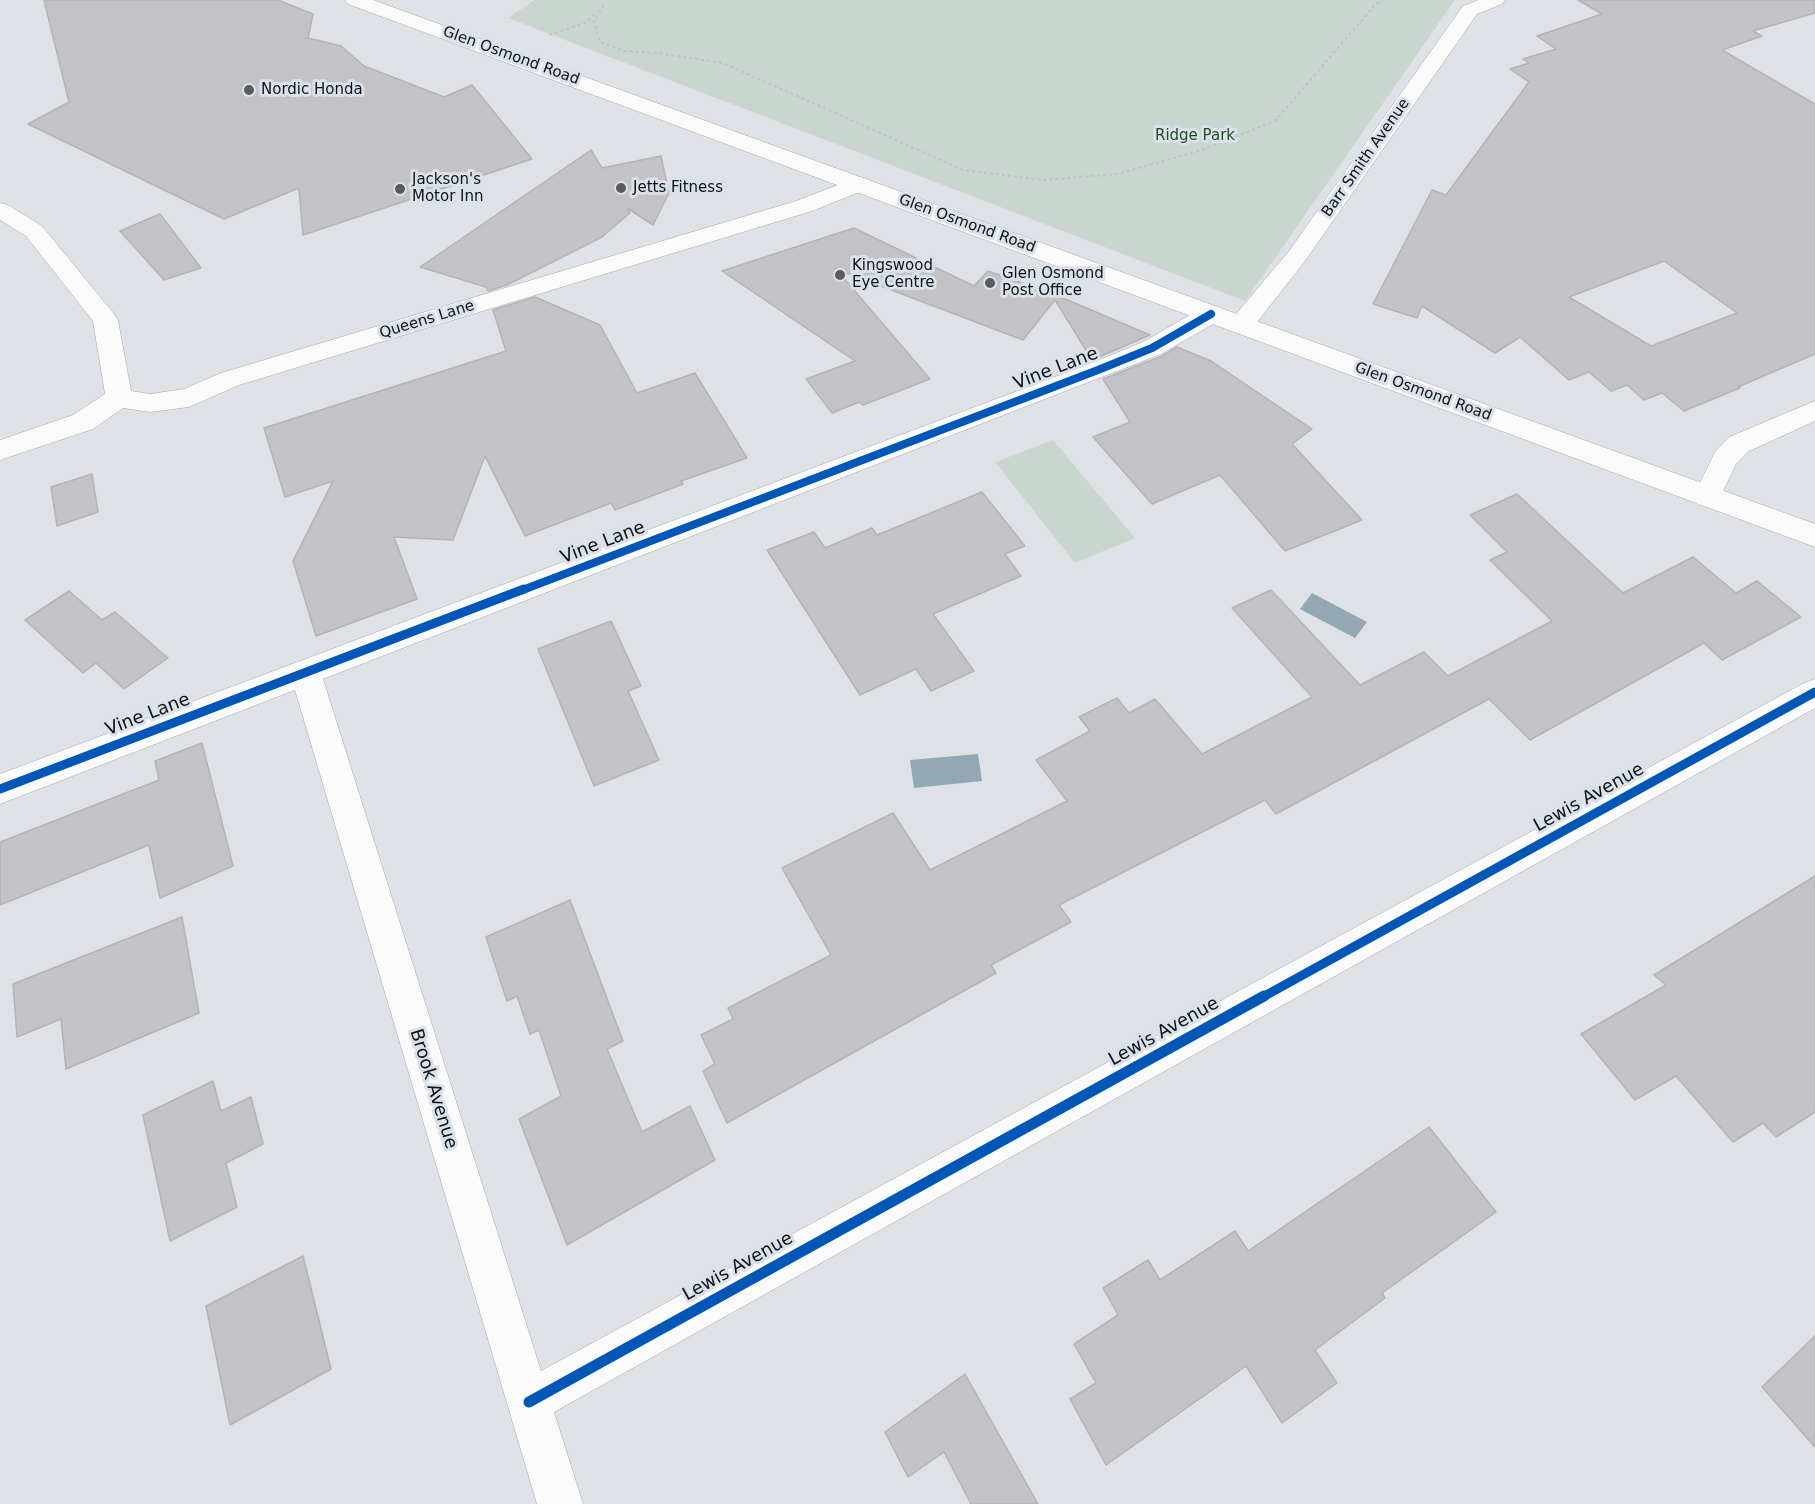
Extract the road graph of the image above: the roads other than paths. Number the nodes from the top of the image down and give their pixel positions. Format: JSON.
{"nodes":[{"id":1,"x":355,"y":0,"type":"edge"},
{"id":2,"x":1495,"y":0,"type":"edge"},
{"id":3,"x":379,"y":5,"type":"edge"},
{"id":4,"x":859,"y":184,"type":"junction"},
{"id":5,"x":0,"y":210,"type":"edge"},
{"id":6,"x":1211,"y":314,"type":"junction"},
{"id":7,"x":1241,"y":325,"type":"junction"},
{"id":8,"x":119,"y":398,"type":"junction"},
{"id":9,"x":1815,"y":410,"type":"edge"},
{"id":10,"x":0,"y":450,"type":"edge"},
{"id":11,"x":1707,"y":496,"type":"junction"},
{"id":12,"x":1815,"y":536,"type":"edge"},
{"id":13,"x":306,"y":674,"type":"junction"},
{"id":14,"x":1815,"y":692,"type":"edge"},
{"id":15,"x":0,"y":789,"type":"edge"},
{"id":16,"x":529,"y":1402,"type":"junction"},
{"id":17,"x":560,"y":1504,"type":"edge"}],
"edges":[{"from":1,"to":3,"type":"main road","name":"Glen Osmond Road"},
{"from":2,"to":7,"type":"main road","name":"Barr Smith Avenue"},
{"from":3,"to":4,"type":"main road","name":"Glen Osmond Road"},
{"from":4,"to":6,"type":"main road","name":"Glen Osmond Road"},
{"from":4,"to":8,"type":"main road","name":"Queens Lane"},
{"from":5,"to":8,"type":"main road"},
{"from":6,"to":7,"type":"main road","name":"Glen Osmond Road"},
{"from":6,"to":13,"type":"main road","name":"Vine Lane"},
{"from":7,"to":11,"type":"main road","name":"Glen Osmond Road"},
{"from":8,"to":10,"type":"main road"},
{"from":9,"to":11,"type":"main road"},
{"from":11,"to":12,"type":"main road","name":"Glen Osmond Road"},
{"from":13,"to":15,"type":"main road","name":"Vine Lane"},
{"from":13,"to":16,"type":"main road","name":"Brook Avenue"},
{"from":14,"to":16,"type":"main road","name":"Lewis Avenue"},
{"from":16,"to":17,"type":"main road","name":"Brook Avenue"}]}
